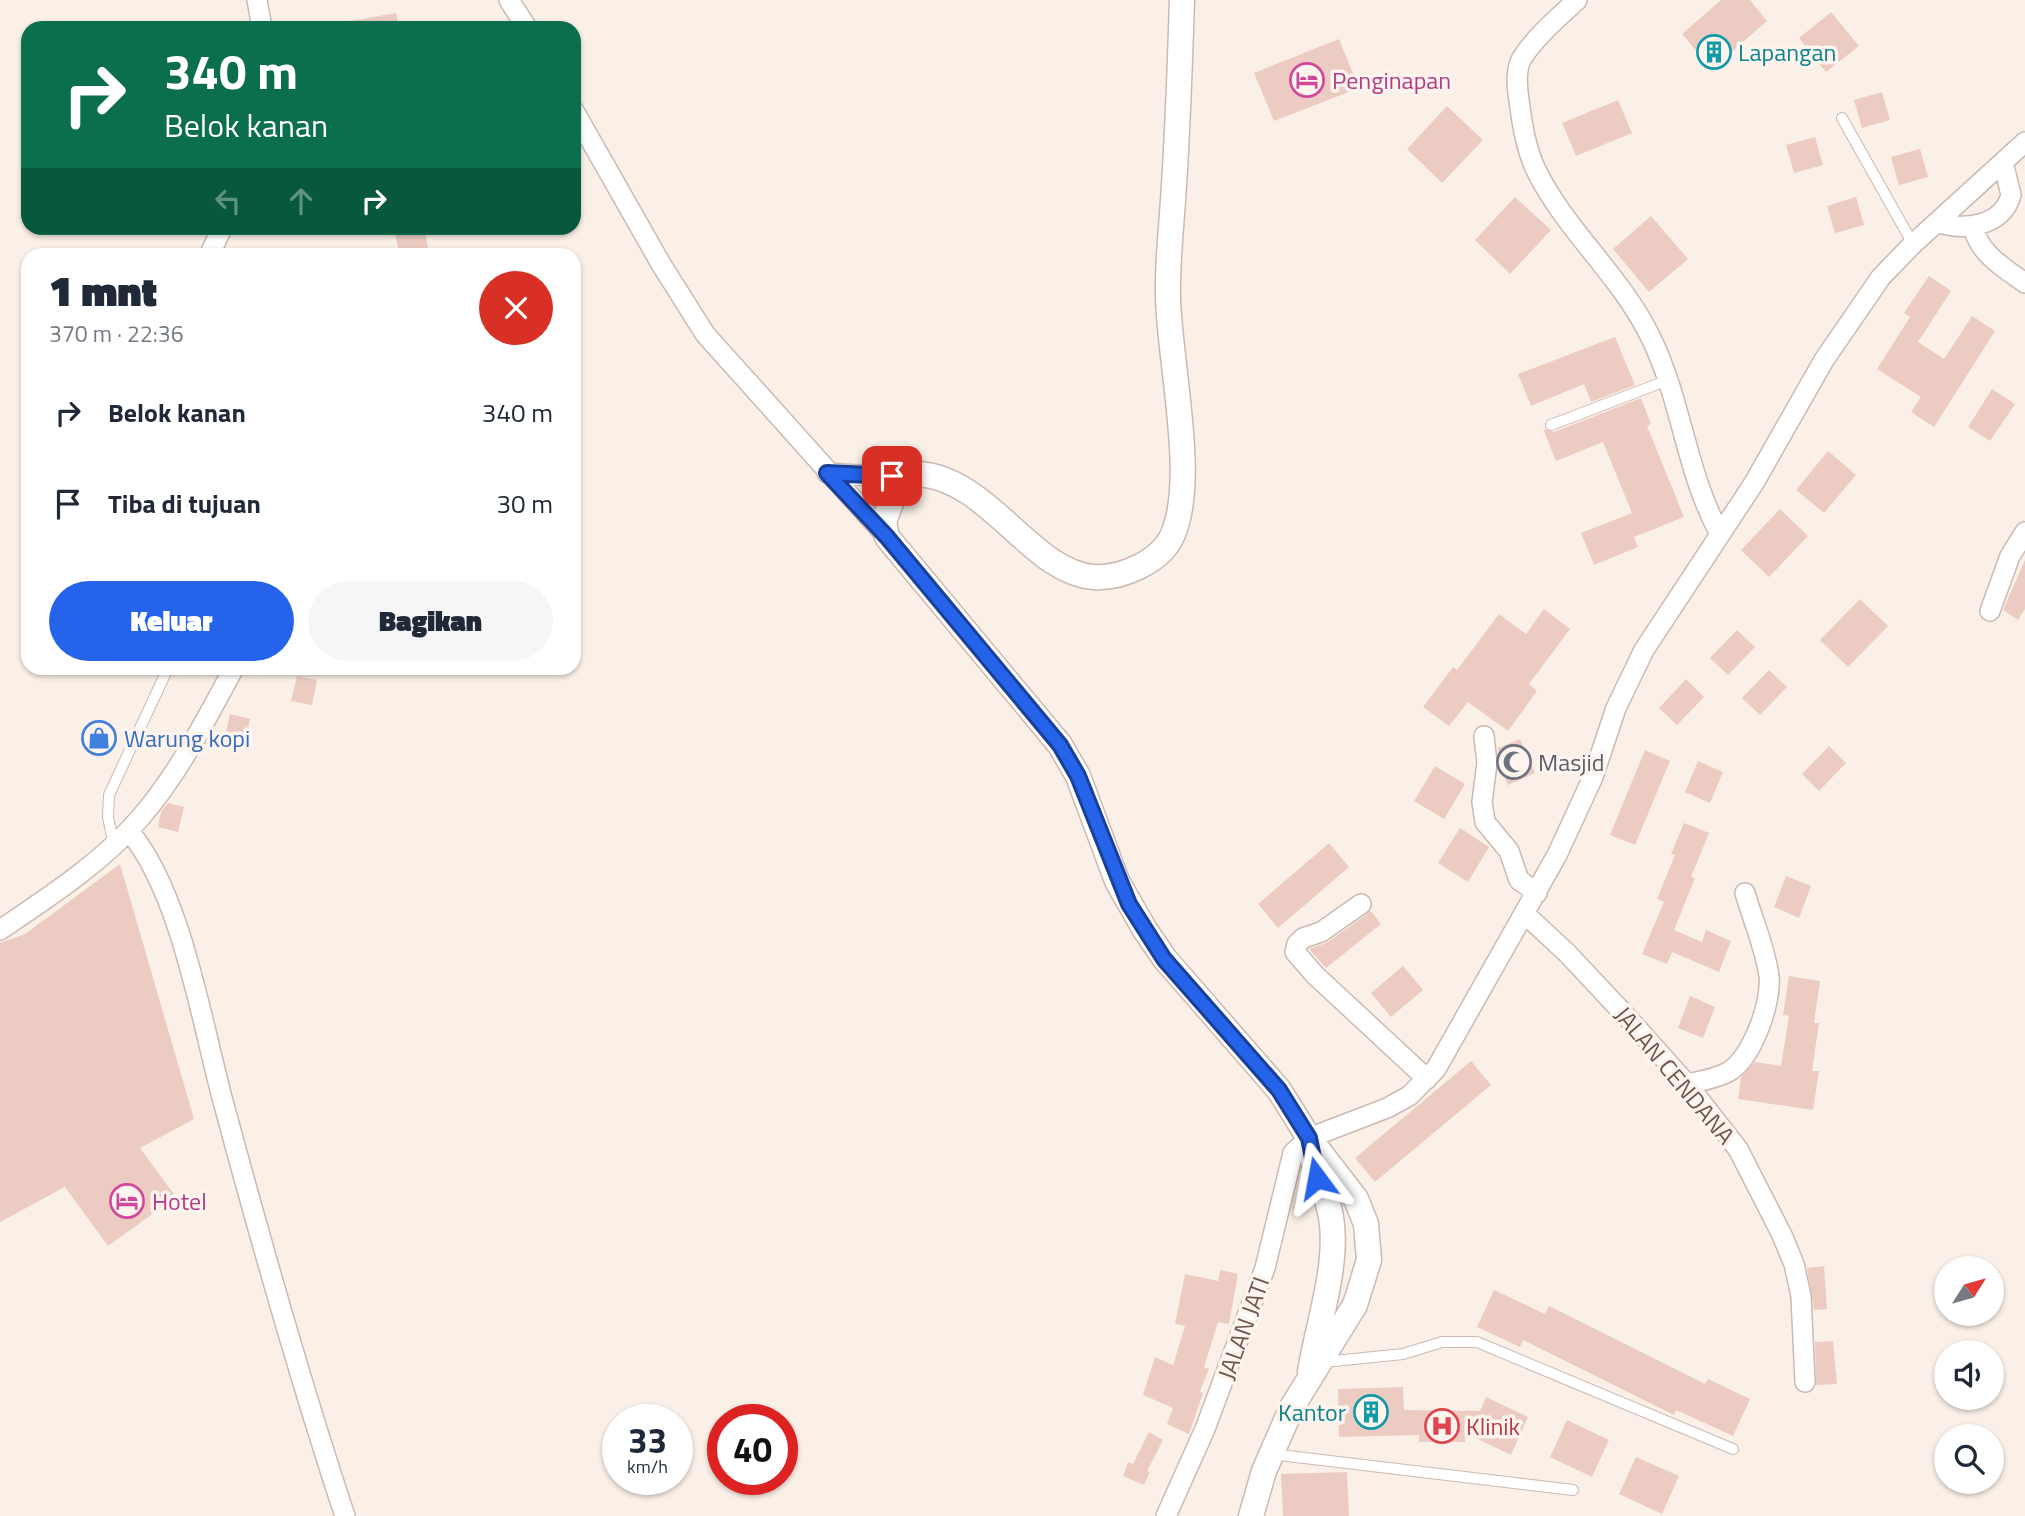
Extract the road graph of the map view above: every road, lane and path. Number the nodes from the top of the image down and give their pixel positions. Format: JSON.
{"nodes":[{"id":1,"x":257,"y":0,"type":"edge"},
{"id":2,"x":509,"y":0,"type":"edge"},
{"id":3,"x":1182,"y":0,"type":"edge"},
{"id":4,"x":1577,"y":0,"type":"edge"},
{"id":5,"x":261,"y":21,"type":"edge"},
{"id":6,"x":522,"y":21,"type":"edge"},
{"id":7,"x":1842,"y":118,"type":"dead end"},
{"id":8,"x":581,"y":123,"type":"edge"},
{"id":9,"x":2025,"y":142,"type":"edge"},
{"id":10,"x":2003,"y":162,"type":"junction"},
{"id":11,"x":1937,"y":222,"type":"junction"},
{"id":12,"x":1973,"y":226,"type":"junction"},
{"id":13,"x":1913,"y":244,"type":"junction"},
{"id":14,"x":2025,"y":283,"type":"edge"},
{"id":15,"x":1668,"y":380,"type":"junction"},
{"id":16,"x":1551,"y":425,"type":"dead end"},
{"id":17,"x":827,"y":473,"type":"junction"},
{"id":18,"x":907,"y":478,"type":"junction"},
{"id":19,"x":2025,"y":532,"type":"edge"},
{"id":20,"x":1720,"y":534,"type":"junction"},
{"id":21,"x":887,"y":537,"type":"junction"},
{"id":22,"x":1990,"y":611,"type":"dead end"},
{"id":23,"x":166,"y":675,"type":"edge"},
{"id":24,"x":230,"y":675,"type":"edge"},
{"id":25,"x":1484,"y":736,"type":"dead end"},
{"id":26,"x":129,"y":831,"type":"junction"},
{"id":27,"x":114,"y":846,"type":"junction"},
{"id":28,"x":1537,"y":893,"type":"junction"},
{"id":29,"x":1745,"y":893,"type":"dead end"},
{"id":30,"x":1361,"y":904,"type":"dead end"},
{"id":31,"x":1526,"y":915,"type":"junction"},
{"id":32,"x":0,"y":930,"type":"edge"},
{"id":33,"x":1427,"y":1079,"type":"junction"},
{"id":34,"x":1687,"y":1084,"type":"junction"},
{"id":35,"x":1309,"y":1138,"type":"junction"},
{"id":36,"x":1314,"y":1370,"type":"junction"},
{"id":37,"x":1805,"y":1382,"type":"dead end"},
{"id":38,"x":1733,"y":1449,"type":"dead end"},
{"id":39,"x":1271,"y":1454,"type":"junction"},
{"id":40,"x":1573,"y":1490,"type":"dead end"},
{"id":41,"x":345,"y":1516,"type":"edge"},
{"id":42,"x":1166,"y":1516,"type":"edge"},
{"id":43,"x":1251,"y":1516,"type":"edge"}],
"edges":[{"from":1,"to":5,"type":"street"},
{"from":2,"to":6,"type":"street"},
{"from":3,"to":18,"type":"street"},
{"from":4,"to":15,"type":"street"},
{"from":7,"to":13,"type":"lane"},
{"from":8,"to":17,"type":"street"},
{"from":9,"to":10,"type":"street"},
{"from":10,"to":11,"type":"street"},
{"from":10,"to":12,"type":"street"},
{"from":11,"to":12,"type":"street"},
{"from":11,"to":13,"type":"street"},
{"from":12,"to":14,"type":"street"},
{"from":13,"to":20,"type":"street"},
{"from":15,"to":16,"type":"lane"},
{"from":15,"to":20,"type":"street"},
{"from":17,"to":18,"type":"street"},
{"from":17,"to":21,"type":"street"},
{"from":18,"to":21,"type":"street"},
{"from":19,"to":22,"type":"street"},
{"from":20,"to":28,"type":"street"},
{"from":21,"to":35,"type":"street"},
{"from":23,"to":27,"type":"lane"},
{"from":24,"to":26,"type":"street"},
{"from":25,"to":28,"type":"street"},
{"from":26,"to":27,"type":"street"},
{"from":26,"to":41,"type":"street"},
{"from":27,"to":32,"type":"street"},
{"from":28,"to":31,"type":"street"},
{"from":29,"to":34,"type":"street"},
{"from":30,"to":33,"type":"street"},
{"from":31,"to":33,"type":"street"},
{"from":31,"to":34,"type":"street","name":"JALAN CENDANA"},
{"from":33,"to":35,"type":"street"},
{"from":34,"to":37,"type":"street","name":"JALAN CENDANA"},
{"from":35,"to":36,"type":"street"},
{"from":35,"to":36,"type":"street"},
{"from":35,"to":42,"type":"street","name":"JALAN JATI"},
{"from":36,"to":38,"type":"lane"},
{"from":36,"to":39,"type":"street"},
{"from":39,"to":40,"type":"lane"},
{"from":39,"to":43,"type":"street"}]}
